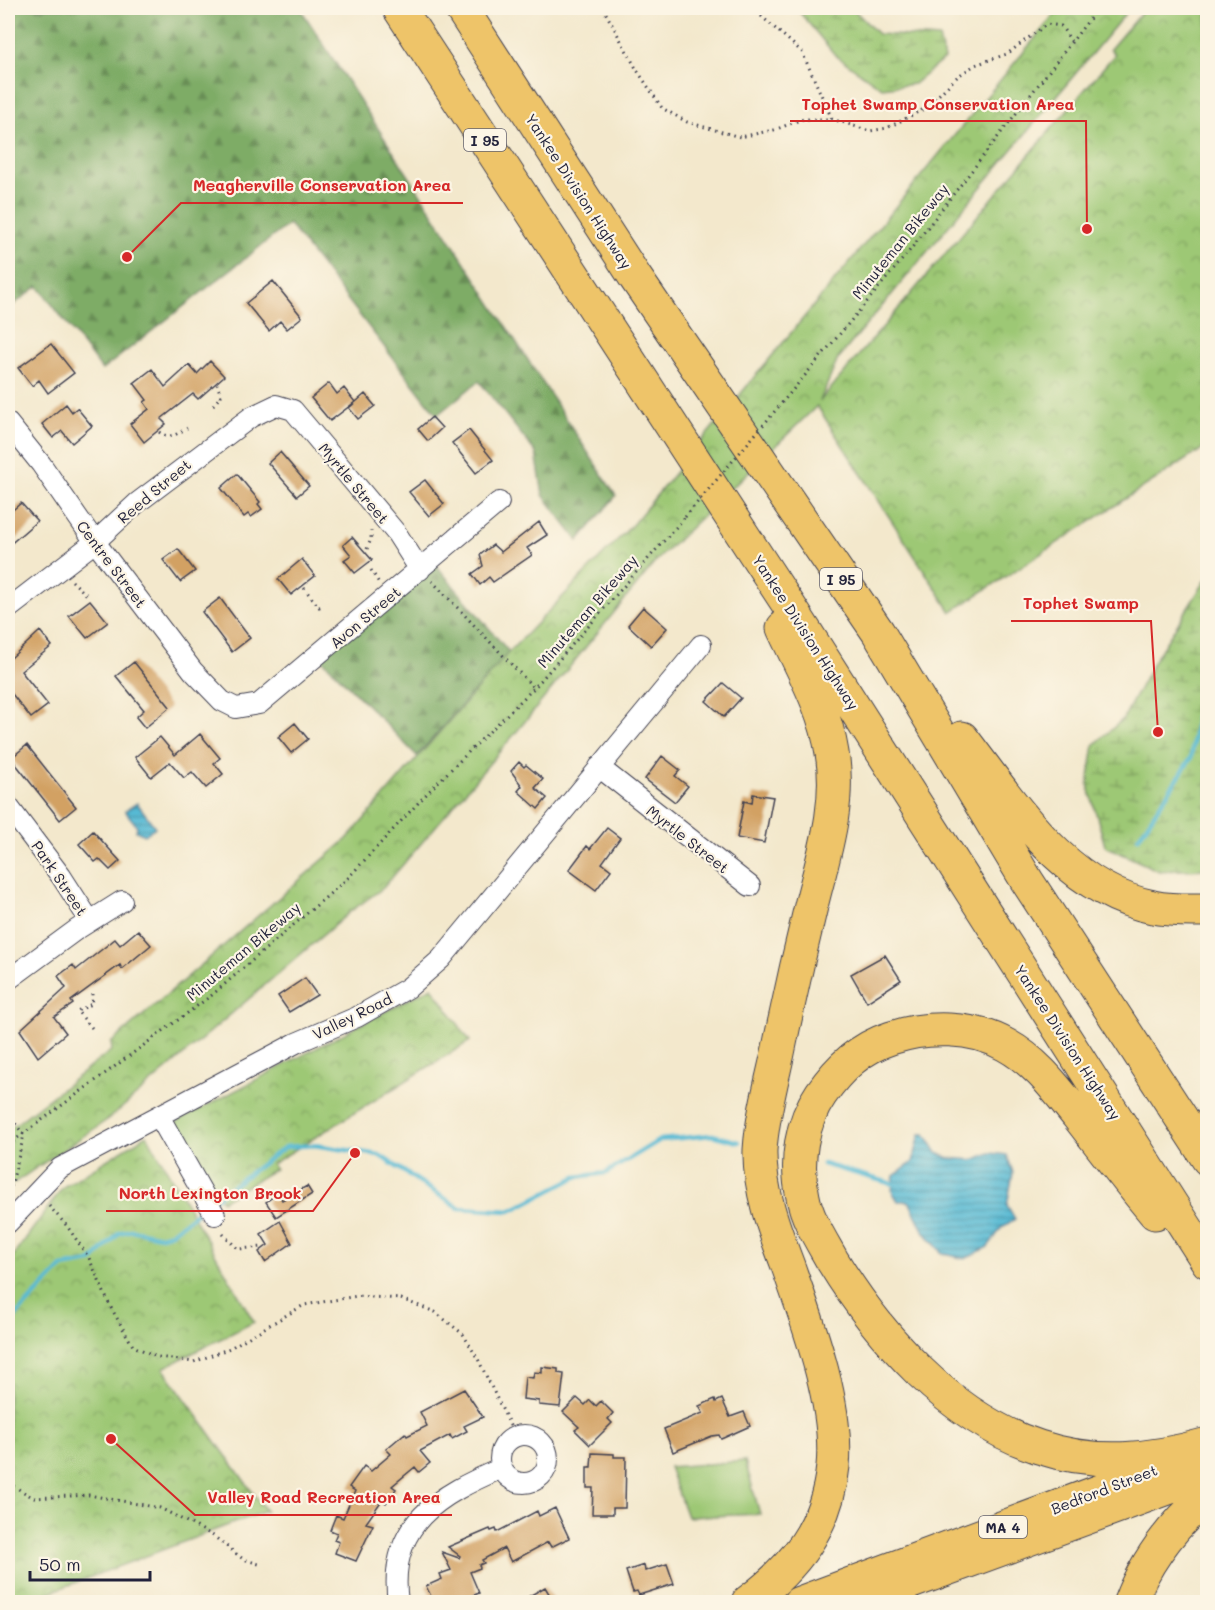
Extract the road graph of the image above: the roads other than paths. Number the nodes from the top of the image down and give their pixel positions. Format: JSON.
{"nodes":[{"id":1,"x":399,"y":8,"type":"edge"},
{"id":2,"x":461,"y":8,"type":"edge"},
{"id":3,"x":280,"y":406,"type":"joint"},
{"id":4,"x":8,"y":423,"type":"edge"},
{"id":5,"x":499,"y":502,"type":"dead end"},
{"id":6,"x":725,"y":507,"type":"junction"},
{"id":7,"x":94,"y":542,"type":"junction"},
{"id":8,"x":420,"y":570,"type":"junction"},
{"id":9,"x":8,"y":609,"type":"edge"},
{"id":10,"x":701,"y":645,"type":"dead end"},
{"id":11,"x":890,"y":652,"type":"junction"},
{"id":12,"x":222,"y":701,"type":"joint"},
{"id":13,"x":599,"y":767,"type":"junction"},
{"id":14,"x":8,"y":806,"type":"edge"},
{"id":15,"x":750,"y":886,"type":"dead end"},
{"id":16,"x":122,"y":902,"type":"dead end"},
{"id":17,"x":1208,"y":910,"type":"edge"},
{"id":18,"x":90,"y":921,"type":"junction"},
{"id":19,"x":8,"y":981,"type":"edge"},
{"id":20,"x":159,"y":1116,"type":"junction"},
{"id":21,"x":1208,"y":1159,"type":"edge"},
{"id":22,"x":215,"y":1215,"type":"dead end"},
{"id":23,"x":8,"y":1223,"type":"edge"},
{"id":24,"x":1208,"y":1262,"type":"edge"},
{"id":25,"x":1208,"y":1273,"type":"edge"},
{"id":26,"x":1208,"y":1444,"type":"edge"},
{"id":27,"x":1208,"y":1448,"type":"edge"},
{"id":28,"x":502,"y":1468,"type":"junction"},
{"id":29,"x":1208,"y":1475,"type":"edge"},
{"id":30,"x":1208,"y":1495,"type":"edge"},
{"id":31,"x":398,"y":1602,"type":"edge"},
{"id":32,"x":748,"y":1602,"type":"edge"},
{"id":33,"x":798,"y":1602,"type":"edge"},
{"id":34,"x":861,"y":1602,"type":"edge"},
{"id":35,"x":1131,"y":1602,"type":"edge"}],
"edges":[{"from":1,"to":6,"type":"highway","name":"Yankee Division Highway","number":"I 95"},
{"from":2,"to":11,"type":"highway","name":"Yankee Division Highway","number":"I 95"},
{"from":3,"to":7,"type":"street","name":"Reed Street"},
{"from":3,"to":8,"type":"street","name":"Myrtle Street"},
{"from":4,"to":7,"type":"street","name":"Centre Street"},
{"from":5,"to":8,"type":"street","name":"Avon Street"},
{"from":6,"to":24,"type":"highway","name":"Yankee Division Highway","number":"I 95"},
{"from":6,"to":32,"type":"highway"},
{"from":7,"to":9,"type":"street","name":"Reed Street"},
{"from":7,"to":12,"type":"street","name":"Centre Street"},
{"from":8,"to":12,"type":"street","name":"Avon Street"},
{"from":10,"to":13,"type":"street","name":"Valley Road"},
{"from":11,"to":17,"type":"highway"},
{"from":11,"to":21,"type":"highway","name":"Yankee Division Highway","number":"I 95"},
{"from":13,"to":15,"type":"street","name":"Myrtle Street"},
{"from":13,"to":20,"type":"street","name":"Valley Road"},
{"from":14,"to":18,"type":"street","name":"Park Street"},
{"from":16,"to":18,"type":"street"},
{"from":18,"to":19,"type":"street"},
{"from":20,"to":22,"type":"street"},
{"from":20,"to":23,"type":"street","name":"Valley Road"},
{"from":25,"to":26,"type":"highway"},
{"from":27,"to":33,"type":"main road","name":"Bedford Street","number":"MA 4"},
{"from":28,"to":28,"type":"street"},
{"from":28,"to":31,"type":"street"},
{"from":29,"to":34,"type":"main road","name":"Bedford Street","number":"MA 4"},
{"from":30,"to":35,"type":"highway"}]}
